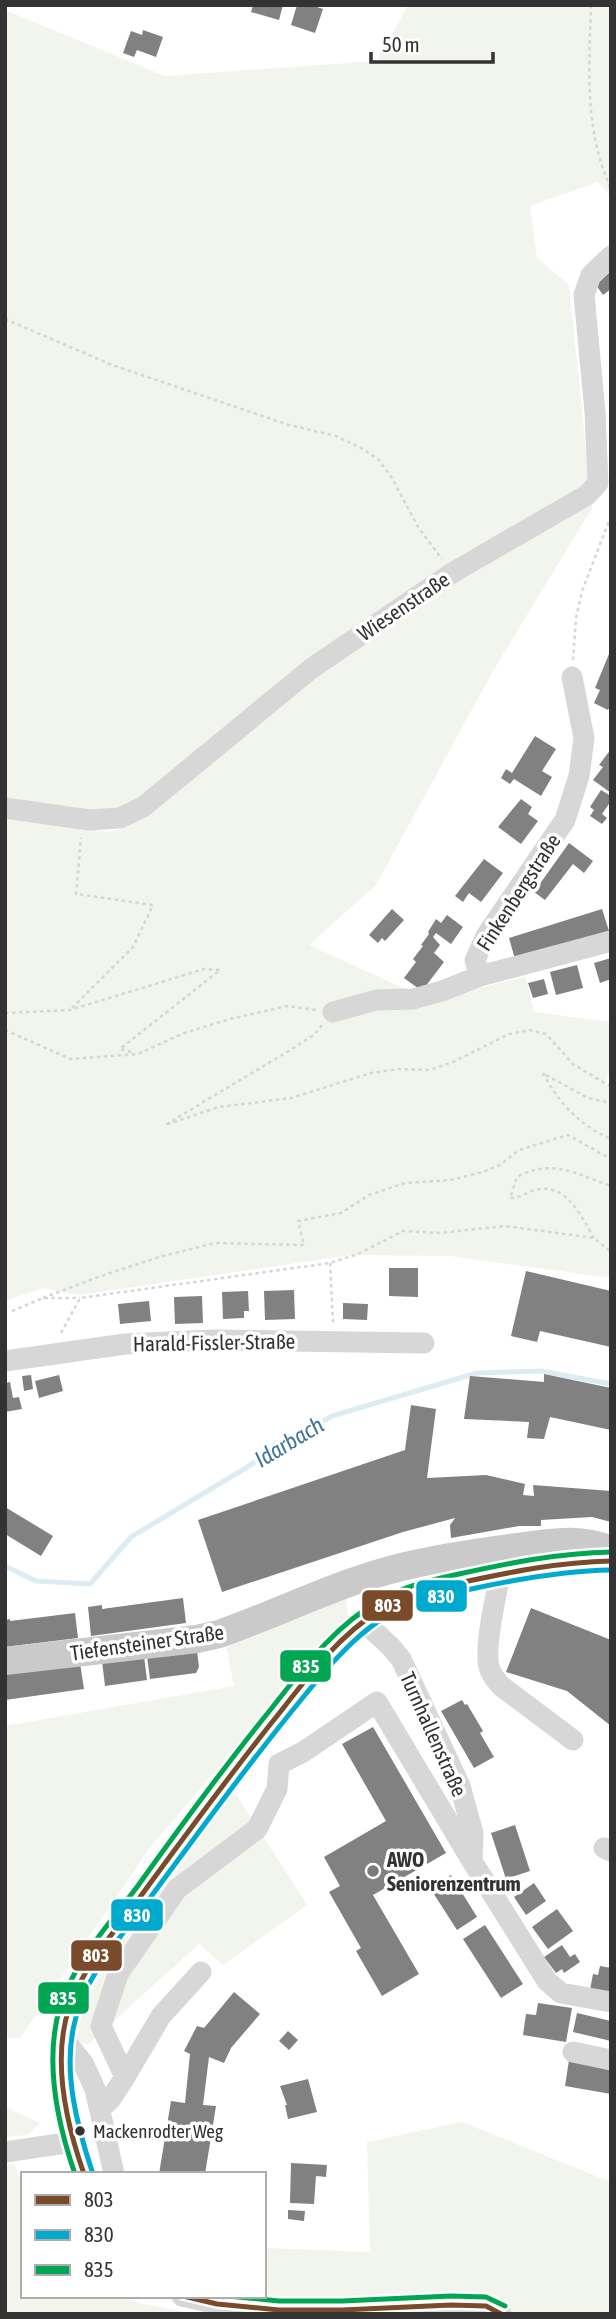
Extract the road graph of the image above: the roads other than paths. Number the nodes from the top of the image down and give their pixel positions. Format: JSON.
{"nodes":[{"id":1,"x":611,"y":256,"type":"edge"},
{"id":2,"x":572,"y":677,"type":"road end"},
{"id":3,"x":5,"y":808,"type":"edge"},
{"id":4,"x":611,"y":942,"type":"edge"},
{"id":5,"x":480,"y":976,"type":"junction"},
{"id":6,"x":333,"y":1012,"type":"road end"},
{"id":7,"x":424,"y":1343,"type":"dead end"},
{"id":8,"x":5,"y":1361,"type":"edge"},
{"id":9,"x":611,"y":1550,"type":"edge"},
{"id":10,"x":611,"y":1561,"type":"edge"},
{"id":11,"x":499,"y":1574,"type":"junction"},
{"id":12,"x":363,"y":1622,"type":"junction"},
{"id":13,"x":5,"y":1661,"type":"edge"},
{"id":14,"x":573,"y":1740,"type":"dead end"},
{"id":15,"x":472,"y":1861,"type":"junction"},
{"id":16,"x":201,"y":1972,"type":"dead end"},
{"id":17,"x":611,"y":2002,"type":"edge"},
{"id":18,"x":63,"y":2038,"type":"junction"},
{"id":19,"x":573,"y":2052,"type":"dead end"},
{"id":20,"x":611,"y":2060,"type":"edge"},
{"id":21,"x":125,"y":2077,"type":"junction"},
{"id":22,"x":100,"y":2109,"type":"junction"},
{"id":23,"x":73,"y":2142,"type":"junction"},
{"id":24,"x":5,"y":2152,"type":"edge"},
{"id":25,"x":83,"y":2172,"type":"edge"},
{"id":26,"x":114,"y":2172,"type":"edge"},
{"id":27,"x":191,"y":2298,"type":"edge"},
{"id":28,"x":501,"y":2314,"type":"edge"}],
"edges":[{"from":1,"to":3,"type":"street","name":"Wiesenstraße"},
{"from":2,"to":5,"type":"street","name":"Finkenbergstraße"},
{"from":4,"to":5,"type":"street","name":"Finkenbergstraße"},
{"from":5,"to":6,"type":"street"},
{"from":7,"to":8,"type":"street","name":"Harald-Fissler-Straße"},
{"from":9,"to":13,"type":"main road","name":"Tiefensteiner Straße"},
{"from":10,"to":11,"type":"street"},
{"from":11,"to":12,"type":"street"},
{"from":11,"to":14,"type":"street"},
{"from":12,"to":15,"type":"street","name":"Turnhallenstraße"},
{"from":12,"to":18,"type":"street"},
{"from":15,"to":17,"type":"street","name":"Turnhallenstraße"},
{"from":15,"to":21,"type":"street"},
{"from":16,"to":21,"type":"street"},
{"from":18,"to":22,"type":"street"},
{"from":18,"to":23,"type":"street"},
{"from":19,"to":20,"type":"street"},
{"from":21,"to":22,"type":"street"},
{"from":22,"to":26,"type":"street"},
{"from":23,"to":24,"type":"street"},
{"from":23,"to":25,"type":"street"},
{"from":27,"to":28,"type":"street"}]}
